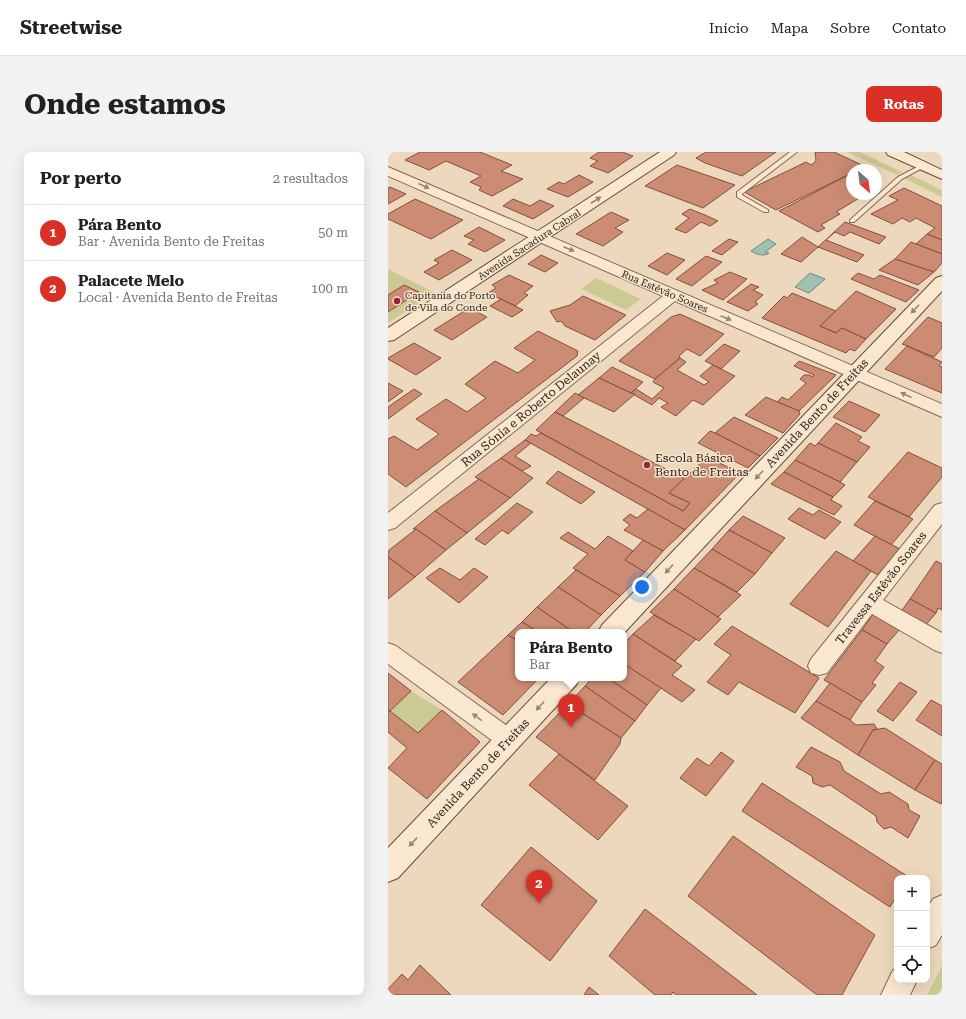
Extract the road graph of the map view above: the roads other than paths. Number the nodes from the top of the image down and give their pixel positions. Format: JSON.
{"nodes":[{"id":1,"x":666,"y":152,"type":"edge"},
{"id":2,"x":794,"y":152,"type":"edge"},
{"id":3,"x":893,"y":152,"type":"edge"},
{"id":4,"x":923,"y":166,"type":"junction"},
{"id":5,"x":388,"y":171,"type":"edge"},
{"id":6,"x":942,"y":174,"type":"edge"},
{"id":7,"x":766,"y":212,"type":"dead end"},
{"id":8,"x":852,"y":221,"type":"dead end"},
{"id":9,"x":540,"y":237,"type":"junction"},
{"id":10,"x":942,"y":281,"type":"edge"},
{"id":11,"x":673,"y":295,"type":"junction"},
{"id":12,"x":388,"y":336,"type":"edge"},
{"id":13,"x":854,"y":373,"type":"junction"},
{"id":14,"x":942,"y":411,"type":"edge"},
{"id":15,"x":942,"y":510,"type":"edge"},
{"id":16,"x":388,"y":523,"type":"edge"},
{"id":17,"x":870,"y":603,"type":"junction"},
{"id":18,"x":613,"y":629,"type":"edge"},
{"id":19,"x":942,"y":644,"type":"edge"},
{"id":20,"x":388,"y":652,"type":"edge"},
{"id":21,"x":819,"y":666,"type":"dead end"},
{"id":22,"x":564,"y":681,"type":"edge"},
{"id":23,"x":509,"y":740,"type":"junction"},
{"id":24,"x":388,"y":868,"type":"edge"},
{"id":25,"x":942,"y":908,"type":"edge"},
{"id":26,"x":930,"y":930,"type":"edge"},
{"id":27,"x":901,"y":983,"type":"edge"},
{"id":28,"x":895,"y":995,"type":"edge"}],
"edges":[{"from":9,"to":1,"type":"street","name":"Avenida Sacadura Cabral","one_way":true},
{"from":2,"to":7,"type":"lane"},
{"from":3,"to":4,"type":"street"},
{"from":4,"to":6,"type":"street"},
{"from":4,"to":8,"type":"lane"},
{"from":5,"to":9,"type":"street","name":"Rua Estêvão Soares","one_way":true},
{"from":9,"to":11,"type":"street","name":"Rua Estêvão Soares","one_way":true},
{"from":9,"to":12,"type":"street","name":"Avenida Sacadura Cabral"},
{"from":10,"to":13,"type":"street","name":"Avenida Bento de Freitas","one_way":true},
{"from":11,"to":13,"type":"street","name":"Rua Estêvão Soares","one_way":true},
{"from":11,"to":16,"type":"street","name":"Rua Sónia e Roberto Delaunay"},
{"from":14,"to":13,"type":"street","name":"Rua Estêvão Soares","one_way":true},
{"from":13,"to":18,"type":"street","name":"Avenida Bento de Freitas","one_way":true},
{"from":15,"to":17,"type":"street","name":"Travessa Estêvão Soares"},
{"from":17,"to":19,"type":"street"},
{"from":17,"to":21,"type":"street","name":"Travessa Estêvão Soares"},
{"from":23,"to":20,"type":"street","one_way":true},
{"from":22,"to":23,"type":"street","name":"Avenida Bento de Freitas","one_way":true},
{"from":23,"to":24,"type":"street","name":"Avenida Bento de Freitas","one_way":true},
{"from":25,"to":26,"type":"street"},
{"from":27,"to":28,"type":"street"}]}
